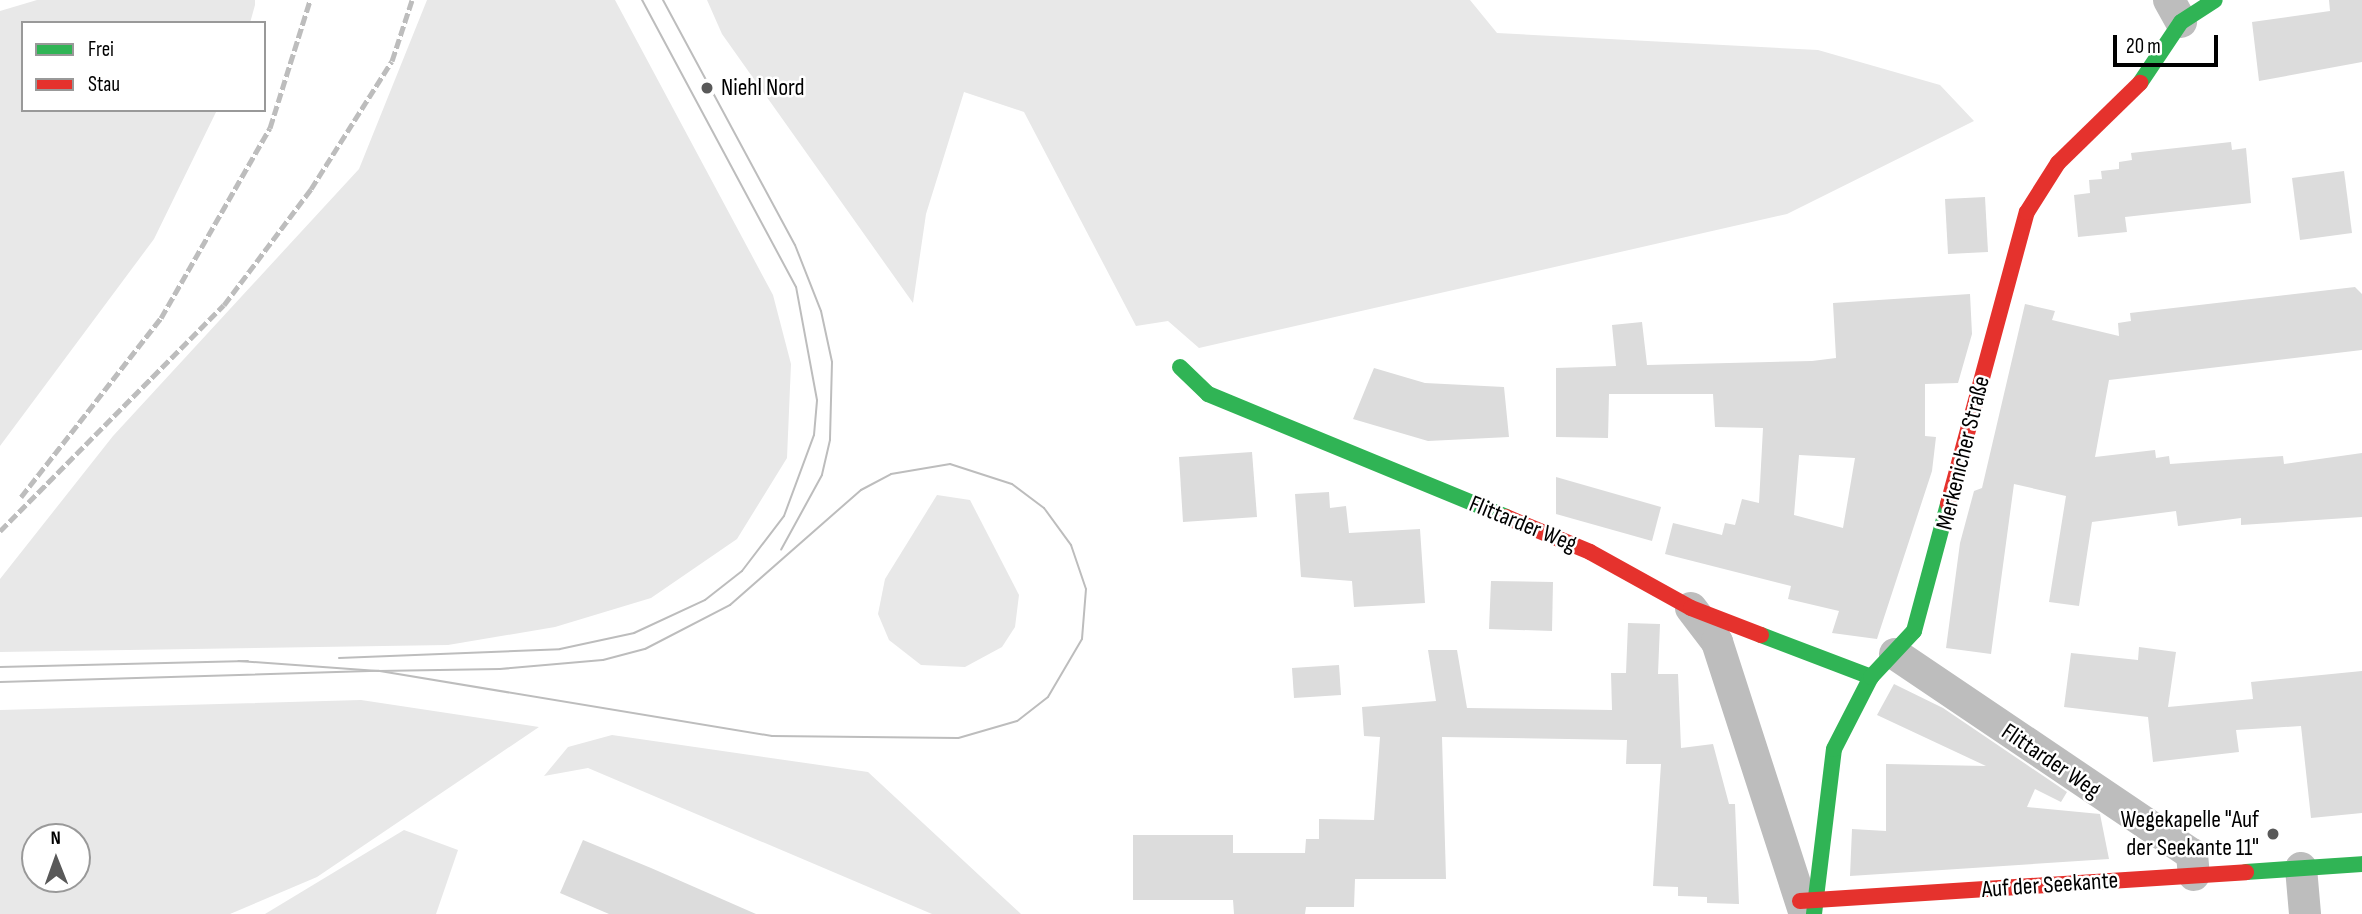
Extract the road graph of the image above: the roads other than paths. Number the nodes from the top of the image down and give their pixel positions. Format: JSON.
{"nodes":[{"id":1,"x":2215,"y":0,"type":"edge"},
{"id":2,"x":2175,"y":11,"type":"edge"},
{"id":3,"x":1180,"y":367,"type":"dead end"},
{"id":4,"x":1691,"y":608,"type":"junction"},
{"id":5,"x":1895,"y":654,"type":"junction"},
{"id":6,"x":1871,"y":677,"type":"junction"},
{"id":7,"x":2362,"y":864,"type":"edge"},
{"id":8,"x":2301,"y":868,"type":"junction"},
{"id":9,"x":2194,"y":875,"type":"junction"},
{"id":10,"x":1809,"y":908,"type":"edge"},
{"id":11,"x":2305,"y":914,"type":"edge"}],
"edges":[{"from":1,"to":2,"type":"street","name":"Merkenicher Straße"},
{"from":2,"to":5,"type":"street","name":"Merkenicher Straße"},
{"from":3,"to":4,"type":"street","name":"Flittarder Weg"},
{"from":4,"to":6,"type":"street","name":"Flittarder Weg"},
{"from":4,"to":10,"type":"street"},
{"from":5,"to":6,"type":"street","name":"Merkenicher Straße"},
{"from":5,"to":9,"type":"street","name":"Flittarder Weg"},
{"from":6,"to":10,"type":"street","name":"Merkenicher Straße"},
{"from":7,"to":8,"type":"street","name":"Auf der Seekante"},
{"from":8,"to":9,"type":"street","name":"Auf der Seekante"},
{"from":8,"to":11,"type":"street"},
{"from":9,"to":10,"type":"street","name":"Auf der Seekante"}]}
